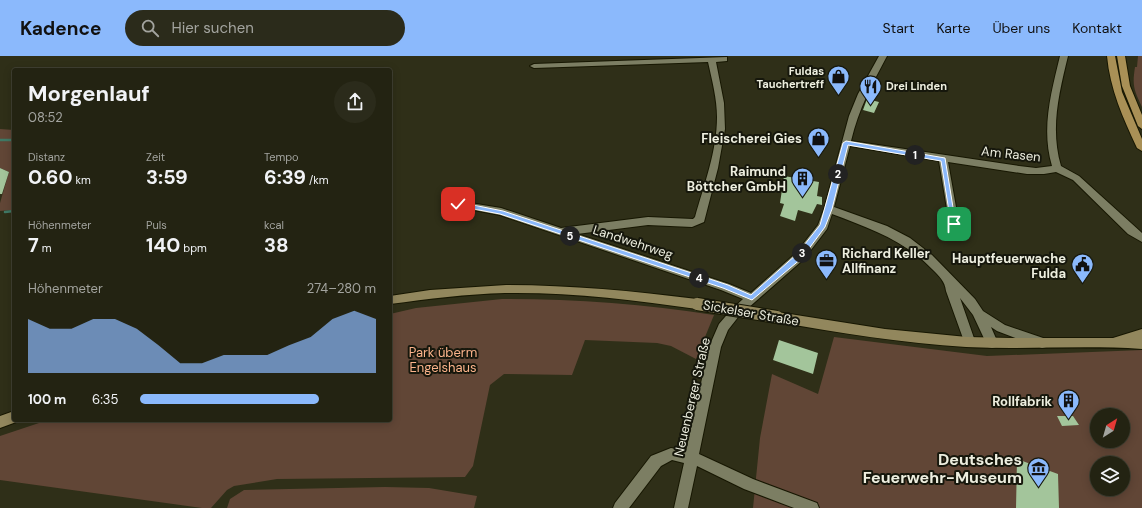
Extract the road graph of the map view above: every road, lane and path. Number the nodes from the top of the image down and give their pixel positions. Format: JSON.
{"nodes":[{"id":1,"x":883,"y":56,"type":"edge"},
{"id":2,"x":1064,"y":56,"type":"edge"},
{"id":3,"x":1111,"y":56,"type":"edge"},
{"id":4,"x":1121,"y":56,"type":"edge"},
{"id":5,"x":686,"y":58,"type":"edge"},
{"id":6,"x":724,"y":59,"type":"dead end"},
{"id":7,"x":602,"y":60,"type":"edge"},
{"id":8,"x":712,"y":60,"type":"junction"},
{"id":9,"x":534,"y":66,"type":"dead end"},
{"id":10,"x":1142,"y":126,"type":"edge"},
{"id":11,"x":846,"y":143,"type":"junction"},
{"id":12,"x":1142,"y":148,"type":"edge"},
{"id":13,"x":943,"y":160,"type":"junction"},
{"id":14,"x":1057,"y":168,"type":"junction"},
{"id":15,"x":458,"y":204,"type":"dead end"},
{"id":16,"x":829,"y":209,"type":"junction"},
{"id":17,"x":954,"y":224,"type":"dead end"},
{"id":18,"x":559,"y":232,"type":"junction"},
{"id":19,"x":1142,"y":238,"type":"edge"},
{"id":20,"x":951,"y":283,"type":"junction"},
{"id":21,"x":752,"y":298,"type":"junction"},
{"id":22,"x":392,"y":300,"type":"edge"},
{"id":23,"x":978,"y":313,"type":"junction"},
{"id":24,"x":1142,"y":334,"type":"edge"},
{"id":25,"x":969,"y":341,"type":"junction"},
{"id":26,"x":1112,"y":342,"type":"junction"},
{"id":27,"x":992,"y":343,"type":"junction"},
{"id":28,"x":1045,"y":343,"type":"junction"},
{"id":29,"x":1142,"y":344,"type":"edge"},
{"id":30,"x":12,"y":418,"type":"edge"},
{"id":31,"x":0,"y":422,"type":"edge"},
{"id":32,"x":692,"y":458,"type":"junction"},
{"id":33,"x":620,"y":508,"type":"edge"},
{"id":34,"x":681,"y":508,"type":"edge"},
{"id":35,"x":812,"y":508,"type":"edge"}],
"edges":[{"from":1,"to":11,"type":"street","name":"Neuenberger Straße"},
{"from":2,"to":14,"type":"street","name":"Am Rasen"},
{"from":3,"to":12,"type":"main road"},
{"from":4,"to":10,"type":"main road"},
{"from":5,"to":7,"type":"street"},
{"from":5,"to":8,"type":"street"},
{"from":6,"to":8,"type":"street"},
{"from":7,"to":9,"type":"street"},
{"from":8,"to":18,"type":"street"},
{"from":11,"to":13,"type":"street","name":"Am Rasen"},
{"from":11,"to":16,"type":"street","name":"Neuenberger Straße"},
{"from":13,"to":14,"type":"street","name":"Am Rasen"},
{"from":13,"to":17,"type":"street"},
{"from":14,"to":19,"type":"street"},
{"from":15,"to":18,"type":"street","name":"Landwehrweg"},
{"from":16,"to":20,"type":"street"},
{"from":16,"to":21,"type":"street","name":"Neuenberger Straße"},
{"from":18,"to":21,"type":"street","name":"Landwehrweg"},
{"from":20,"to":23,"type":"street"},
{"from":20,"to":25,"type":"street"},
{"from":21,"to":32,"type":"street","name":"Neuenberger Straße"},
{"from":22,"to":25,"type":"main road","name":"Sickelser Straße","bridge":true},
{"from":23,"to":27,"type":"street"},
{"from":23,"to":28,"type":"street"},
{"from":24,"to":26,"type":"main road","name":"Sickelser Straße"},
{"from":25,"to":27,"type":"main road","name":"Sickelser Straße"},
{"from":26,"to":28,"type":"main road","name":"Sickelser Straße"},
{"from":26,"to":29,"type":"main road","name":"Sickelser Straße"},
{"from":27,"to":28,"type":"main road","name":"Sickelser Straße"},
{"from":30,"to":31,"type":"main road"},
{"from":32,"to":33,"type":"street"},
{"from":32,"to":34,"type":"street","name":"Neuenberger Straße"},
{"from":32,"to":35,"type":"street"}]}
